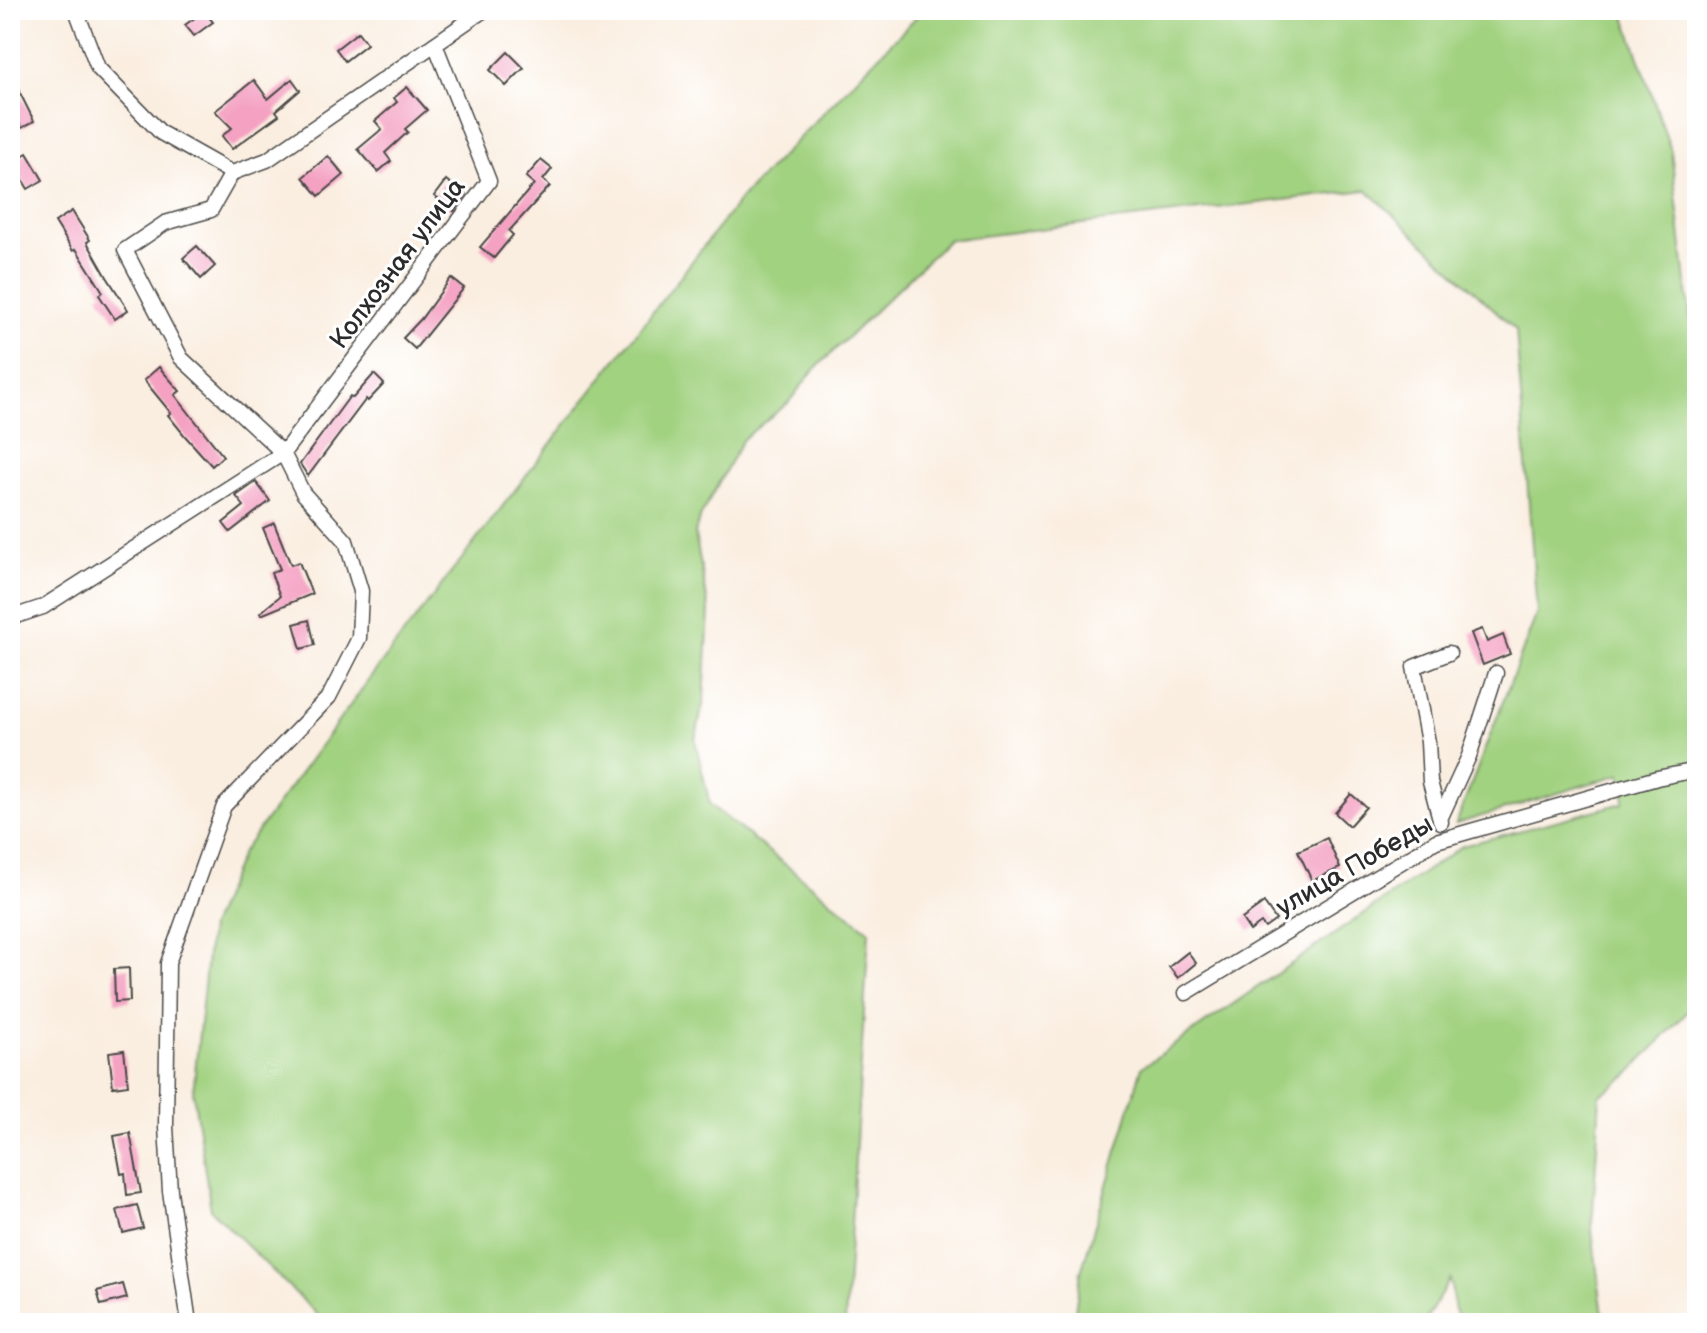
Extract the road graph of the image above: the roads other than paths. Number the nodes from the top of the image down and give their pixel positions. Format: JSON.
{"nodes":[{"id":1,"x":76,"y":10,"type":"edge"},
{"id":2,"x":484,"y":10,"type":"edge"},
{"id":3,"x":435,"y":44,"type":"junction"},
{"id":4,"x":232,"y":173,"type":"junction"},
{"id":5,"x":283,"y":453,"type":"junction"},
{"id":6,"x":10,"y":618,"type":"edge"},
{"id":7,"x":1449,"y":653,"type":"dead end"},
{"id":8,"x":1496,"y":673,"type":"dead end"},
{"id":9,"x":1697,"y":770,"type":"edge"},
{"id":10,"x":1440,"y":819,"type":"junction"},
{"id":11,"x":1446,"y":838,"type":"junction"},
{"id":12,"x":1186,"y":993,"type":"dead end"},
{"id":13,"x":189,"y":1323,"type":"edge"}],
"edges":[{"from":1,"to":4,"type":"street"},
{"from":2,"to":3,"type":"street"},
{"from":3,"to":4,"type":"street"},
{"from":3,"to":5,"type":"street","name":"Колхозная улица"},
{"from":4,"to":5,"type":"street"},
{"from":5,"to":6,"type":"street"},
{"from":5,"to":13,"type":"street"},
{"from":7,"to":10,"type":"street"},
{"from":8,"to":10,"type":"street"},
{"from":9,"to":11,"type":"street","name":"улица Победы"},
{"from":10,"to":11,"type":"street"},
{"from":11,"to":12,"type":"street","name":"улица Победы"}]}
